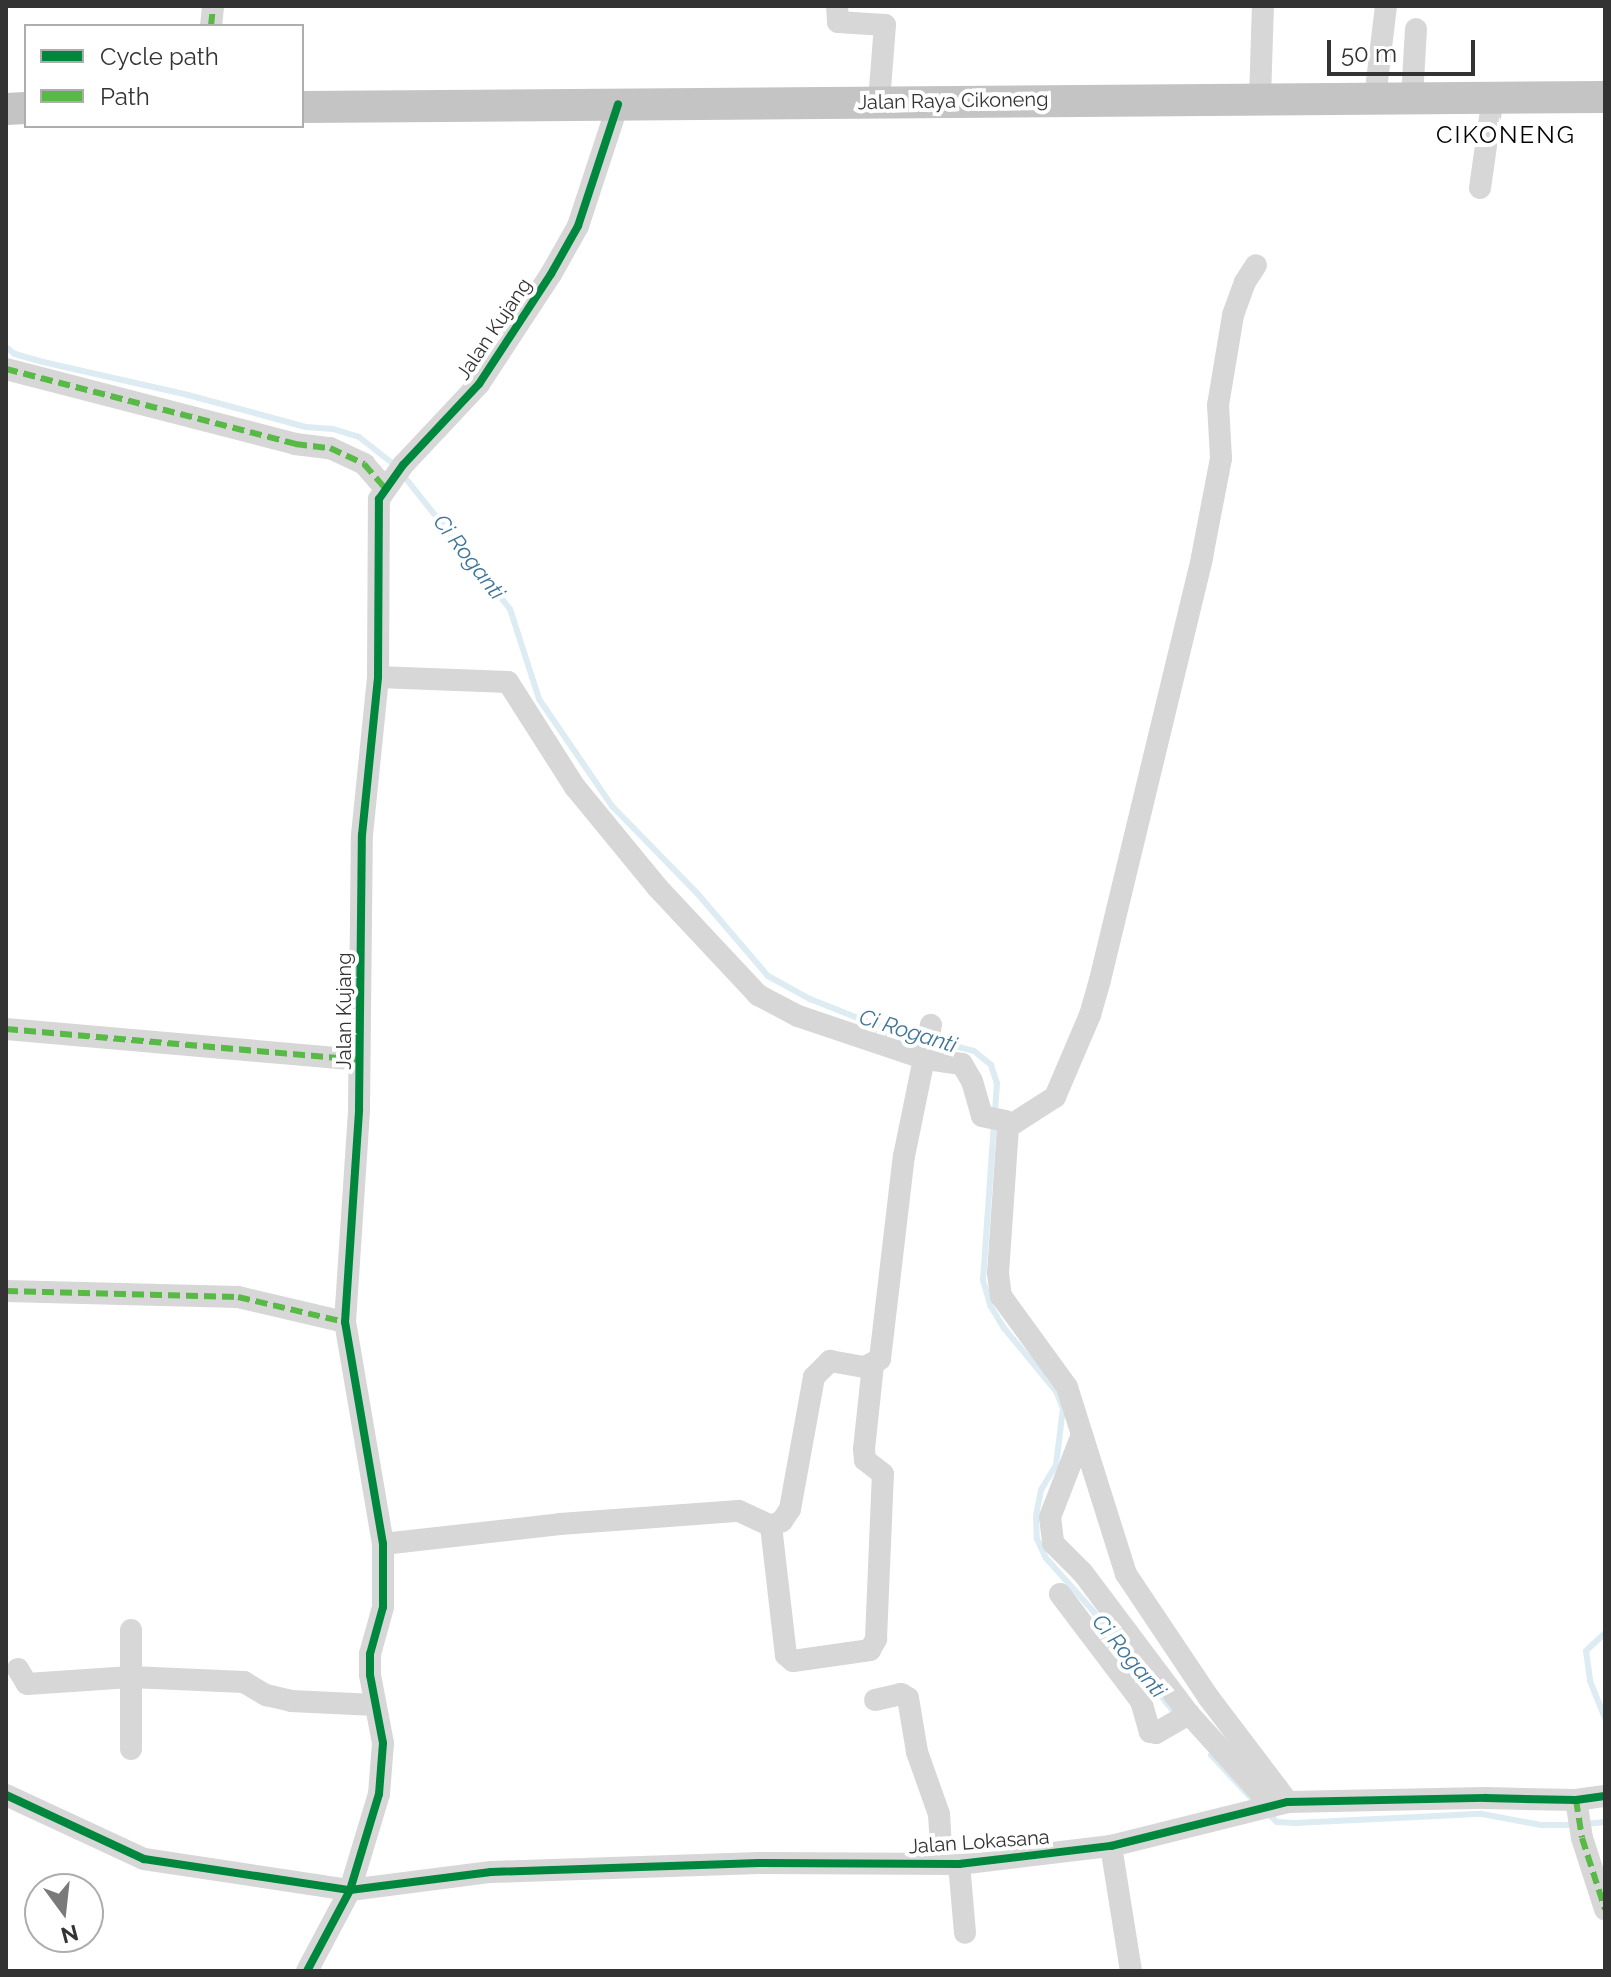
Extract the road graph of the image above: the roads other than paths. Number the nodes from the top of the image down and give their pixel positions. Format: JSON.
{"nodes":[{"id":1,"x":837,"y":6,"type":"edge"},
{"id":2,"x":1263,"y":6,"type":"edge"},
{"id":3,"x":1386,"y":6,"type":"edge"},
{"id":4,"x":887,"y":15,"type":"edge"},
{"id":5,"x":1416,"y":29,"type":"dead end"},
{"id":6,"x":1493,"y":97,"type":"junction"},
{"id":7,"x":1605,"y":97,"type":"edge"},
{"id":8,"x":1375,"y":98,"type":"junction"},
{"id":9,"x":1412,"y":98,"type":"junction"},
{"id":10,"x":1260,"y":99,"type":"junction"},
{"id":11,"x":879,"y":101,"type":"junction"},
{"id":12,"x":618,"y":104,"type":"junction"},
{"id":13,"x":304,"y":107,"type":"edge"},
{"id":14,"x":1480,"y":188,"type":"dead end"},
{"id":15,"x":1256,"y":265,"type":"dead end"},
{"id":16,"x":6,"y":369,"type":"edge"},
{"id":17,"x":385,"y":488,"type":"junction"},
{"id":18,"x":378,"y":677,"type":"junction"},
{"id":19,"x":6,"y":1029,"type":"edge"},
{"id":20,"x":928,"y":1042,"type":"junction"},
{"id":21,"x":359,"y":1060,"type":"junction"},
{"id":22,"x":999,"y":1122,"type":"junction"},
{"id":23,"x":6,"y":1291,"type":"edge"},
{"id":24,"x":345,"y":1322,"type":"junction"},
{"id":25,"x":873,"y":1365,"type":"junction"},
{"id":26,"x":1081,"y":1437,"type":"junction"},
{"id":27,"x":771,"y":1526,"type":"junction"},
{"id":28,"x":383,"y":1544,"type":"junction"},
{"id":29,"x":1076,"y":1594,"type":"junction"},
{"id":30,"x":131,"y":1630,"type":"dead end"},
{"id":31,"x":18,"y":1669,"type":"dead end"},
{"id":32,"x":131,"y":1677,"type":"junction"},
{"id":33,"x":875,"y":1700,"type":"dead end"},
{"id":34,"x":375,"y":1705,"type":"junction"},
{"id":35,"x":1181,"y":1719,"type":"junction"},
{"id":36,"x":131,"y":1749,"type":"dead end"},
{"id":37,"x":6,"y":1795,"type":"edge"},
{"id":38,"x":1605,"y":1796,"type":"edge"},
{"id":39,"x":1270,"y":1807,"type":"junction"},
{"id":40,"x":1579,"y":1819,"type":"junction"},
{"id":41,"x":1111,"y":1846,"type":"junction"},
{"id":42,"x":950,"y":1864,"type":"junction"},
{"id":43,"x":350,"y":1890,"type":"junction"},
{"id":44,"x":1605,"y":1909,"type":"edge"},
{"id":45,"x":965,"y":1933,"type":"dead end"},
{"id":46,"x":307,"y":1971,"type":"edge"},
{"id":47,"x":1131,"y":1971,"type":"edge"}],
"edges":[{"from":1,"to":4,"type":"street"},
{"from":2,"to":10,"type":"street"},
{"from":3,"to":8,"type":"street"},
{"from":4,"to":11,"type":"street"},
{"from":5,"to":9,"type":"street"},
{"from":6,"to":7,"type":"highway","name":"Jalan Raya Cikoneng"},
{"from":6,"to":9,"type":"highway","name":"Jalan Raya Cikoneng"},
{"from":6,"to":14,"type":"street"},
{"from":8,"to":9,"type":"highway","name":"Jalan Raya Cikoneng"},
{"from":8,"to":10,"type":"highway","name":"Jalan Raya Cikoneng"},
{"from":10,"to":11,"type":"highway","name":"Jalan Raya Cikoneng"},
{"from":11,"to":12,"type":"highway","name":"Jalan Raya Cikoneng"},
{"from":12,"to":13,"type":"highway","name":"Jalan Raya Cikoneng"},
{"from":12,"to":17,"type":"street","name":"Jalan Kujang"},
{"from":15,"to":22,"type":"street"},
{"from":16,"to":17,"type":"street"},
{"from":17,"to":18,"type":"street","name":"Jalan Kujang"},
{"from":18,"to":20,"type":"street"},
{"from":18,"to":21,"type":"street","name":"Jalan Kujang"},
{"from":19,"to":21,"type":"street"},
{"from":20,"to":22,"type":"street"},
{"from":20,"to":25,"type":"street"},
{"from":21,"to":24,"type":"street","name":"Jalan Kujang"},
{"from":22,"to":26,"type":"street"},
{"from":23,"to":24,"type":"street"},
{"from":24,"to":28,"type":"street","name":"Jalan Kujang"},
{"from":25,"to":27,"type":"street"},
{"from":25,"to":27,"type":"street"},
{"from":26,"to":29,"type":"street"},
{"from":26,"to":39,"type":"street"},
{"from":27,"to":28,"type":"street"},
{"from":28,"to":34,"type":"street","name":"Jalan Kujang"},
{"from":29,"to":35,"type":"street"},
{"from":29,"to":35,"type":"street"},
{"from":30,"to":32,"type":"street"},
{"from":31,"to":32,"type":"street"},
{"from":32,"to":34,"type":"street"},
{"from":32,"to":36,"type":"street"},
{"from":33,"to":42,"type":"street"},
{"from":34,"to":43,"type":"street","name":"Jalan Kujang"},
{"from":35,"to":39,"type":"street"},
{"from":37,"to":43,"type":"street","name":"Jalan Lokasana"},
{"from":38,"to":40,"type":"street","name":"Jalan Lokasana"},
{"from":39,"to":40,"type":"street","name":"Jalan Lokasana"},
{"from":39,"to":41,"type":"street","name":"Jalan Lokasana"},
{"from":40,"to":44,"type":"street"},
{"from":41,"to":42,"type":"street","name":"Jalan Lokasana"},
{"from":41,"to":47,"type":"street"},
{"from":42,"to":43,"type":"street","name":"Jalan Lokasana"},
{"from":42,"to":45,"type":"street"},
{"from":43,"to":46,"type":"street","name":"Jalan Kujang"}]}
